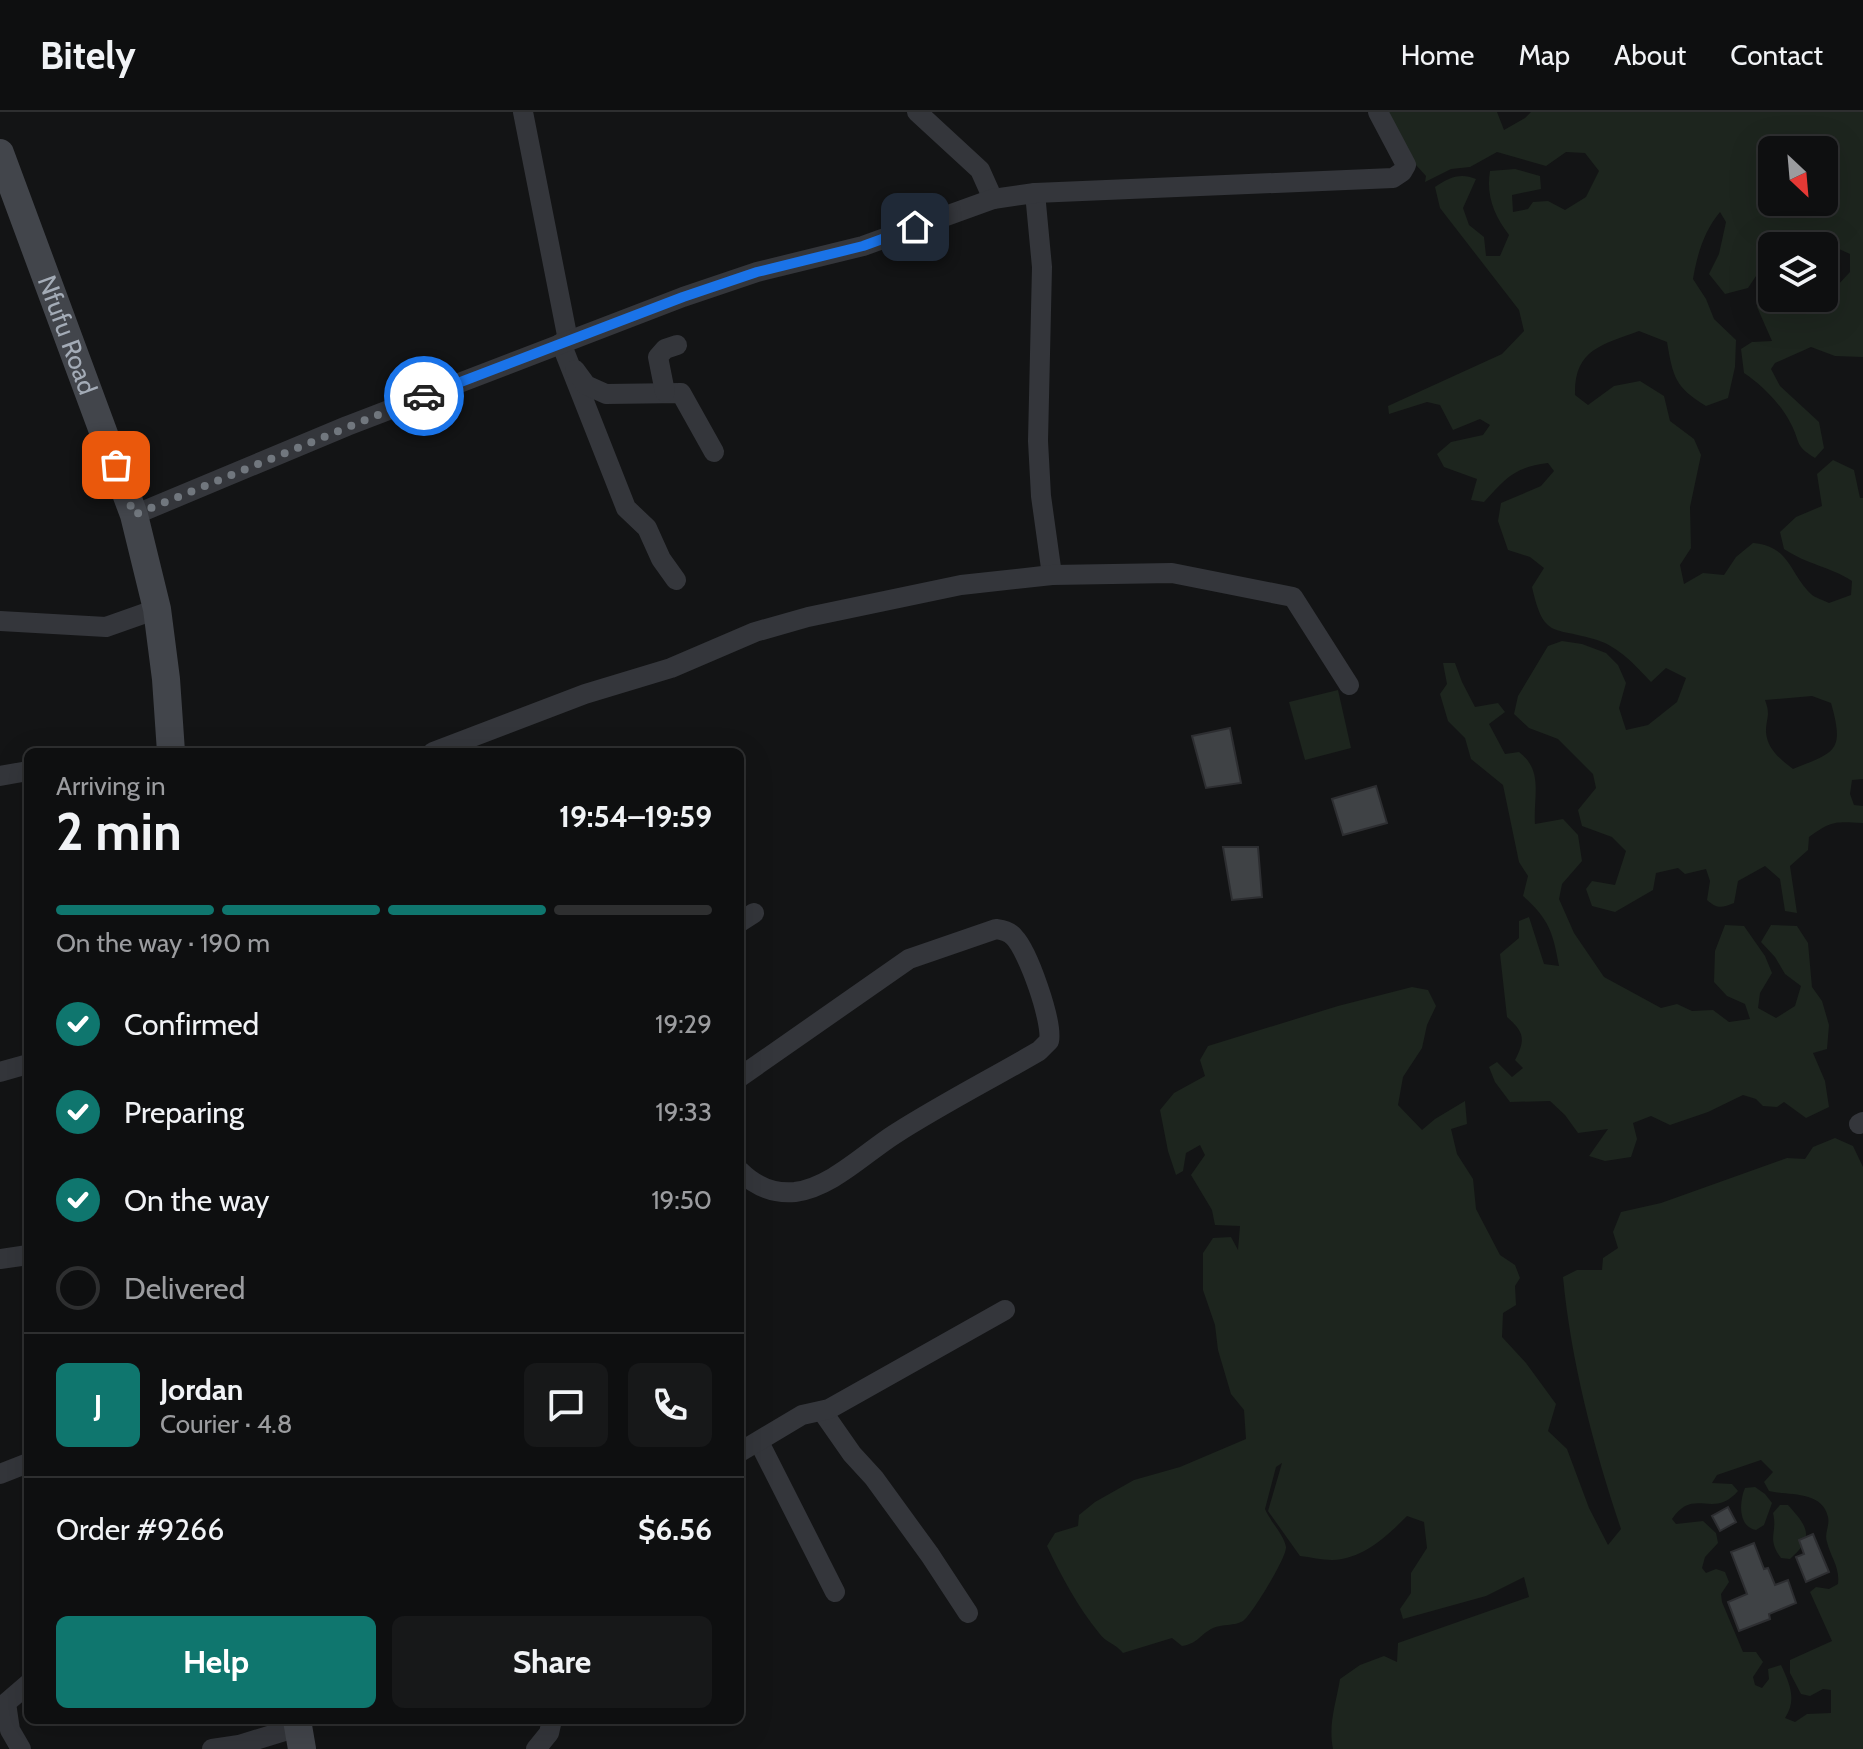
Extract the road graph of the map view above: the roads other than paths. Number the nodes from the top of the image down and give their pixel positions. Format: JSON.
{"nodes":[{"id":1,"x":523,"y":112,"type":"edge"},
{"id":2,"x":917,"y":112,"type":"edge"},
{"id":3,"x":1378,"y":112,"type":"edge"},
{"id":4,"x":0,"y":153,"type":"edge"},
{"id":5,"x":1035,"y":193,"type":"junction"},
{"id":6,"x":993,"y":199,"type":"junction"},
{"id":7,"x":677,"y":345,"type":"dead end"},
{"id":8,"x":565,"y":348,"type":"junction"},
{"id":9,"x":665,"y":392,"type":"junction"},
{"id":10,"x":714,"y":452,"type":"dead end"},
{"id":11,"x":134,"y":515,"type":"junction"},
{"id":12,"x":1052,"y":575,"type":"junction"},
{"id":13,"x":676,"y":580,"type":"dead end"},
{"id":14,"x":157,"y":609,"type":"junction"},
{"id":15,"x":0,"y":621,"type":"edge"},
{"id":16,"x":1349,"y":685,"type":"dead end"},
{"id":17,"x":171,"y":748,"type":"edge"},
{"id":18,"x":443,"y":748,"type":"edge"},
{"id":19,"x":24,"y":772,"type":"edge"},
{"id":20,"x":0,"y":776,"type":"edge"},
{"id":21,"x":24,"y":1065,"type":"edge"},
{"id":22,"x":0,"y":1072,"type":"edge"},
{"id":23,"x":744,"y":1074,"type":"edge"},
{"id":24,"x":744,"y":1174,"type":"edge"},
{"id":25,"x":24,"y":1256,"type":"edge"},
{"id":26,"x":0,"y":1259,"type":"edge"},
{"id":27,"x":1005,"y":1310,"type":"dead end"},
{"id":28,"x":822,"y":1411,"type":"junction"},
{"id":29,"x":759,"y":1442,"type":"junction"},
{"id":30,"x":744,"y":1450,"type":"edge"},
{"id":31,"x":24,"y":1465,"type":"edge"},
{"id":32,"x":0,"y":1474,"type":"edge"},
{"id":33,"x":835,"y":1592,"type":"dead end"},
{"id":34,"x":968,"y":1613,"type":"dead end"},
{"id":35,"x":24,"y":1686,"type":"edge"},
{"id":36,"x":3,"y":1697,"type":"edge"},
{"id":37,"x":551,"y":1724,"type":"edge"},
{"id":38,"x":299,"y":1732,"type":"edge"},
{"id":39,"x":21,"y":1749,"type":"edge"},
{"id":40,"x":212,"y":1749,"type":"edge"},
{"id":41,"x":536,"y":1749,"type":"edge"}],
"edges":[{"from":1,"to":8,"type":"street"},
{"from":2,"to":6,"type":"street"},
{"from":3,"to":5,"type":"street"},
{"from":4,"to":11,"type":"street","name":"Nfufu Road"},
{"from":5,"to":6,"type":"street"},
{"from":5,"to":12,"type":"street"},
{"from":6,"to":8,"type":"street"},
{"from":7,"to":9,"type":"street"},
{"from":8,"to":9,"type":"street"},
{"from":8,"to":11,"type":"street"},
{"from":8,"to":13,"type":"street"},
{"from":9,"to":10,"type":"street"},
{"from":11,"to":14,"type":"street","name":"Nfufu Road"},
{"from":12,"to":16,"type":"street"},
{"from":12,"to":18,"type":"street"},
{"from":14,"to":15,"type":"street"},
{"from":14,"to":17,"type":"street","name":"Nfufu Road"},
{"from":19,"to":20,"type":"street"},
{"from":21,"to":22,"type":"street"},
{"from":23,"to":24,"type":"street"},
{"from":25,"to":26,"type":"street"},
{"from":27,"to":28,"type":"street"},
{"from":28,"to":29,"type":"street"},
{"from":28,"to":34,"type":"street"},
{"from":29,"to":30,"type":"street"},
{"from":29,"to":33,"type":"street"},
{"from":31,"to":32,"type":"street"},
{"from":35,"to":36,"type":"street"},
{"from":36,"to":39,"type":"street"},
{"from":37,"to":41,"type":"street"},
{"from":38,"to":40,"type":"street"}]}
